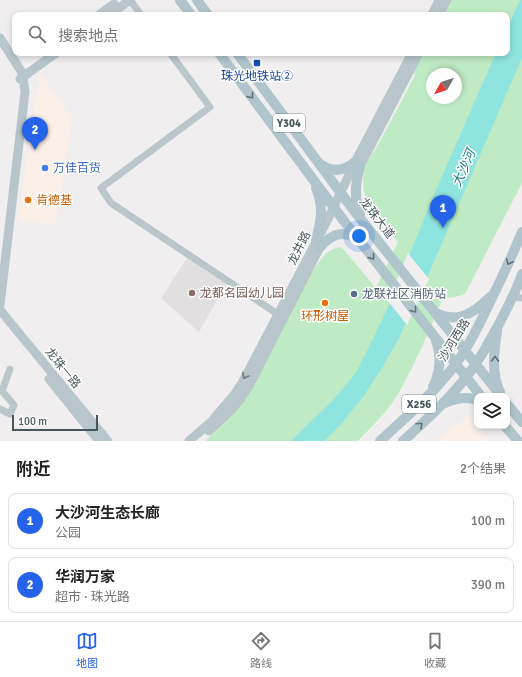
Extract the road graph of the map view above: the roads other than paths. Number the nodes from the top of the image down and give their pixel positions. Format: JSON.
{"nodes":[{"id":1,"x":120,"y":0,"type":"edge"},
{"id":2,"x":130,"y":0,"type":"edge"},
{"id":3,"x":197,"y":0,"type":"edge"},
{"id":4,"x":439,"y":0,"type":"edge"},
{"id":5,"x":447,"y":0,"type":"edge"},
{"id":6,"x":181,"y":2,"type":"edge"},
{"id":7,"x":103,"y":12,"type":"edge"},
{"id":8,"x":113,"y":12,"type":"edge"},
{"id":9,"x":139,"y":12,"type":"edge"},
{"id":10,"x":189,"y":12,"type":"edge"},
{"id":11,"x":206,"y":12,"type":"edge"},
{"id":12,"x":433,"y":12,"type":"edge"},
{"id":13,"x":441,"y":12,"type":"edge"},
{"id":14,"x":0,"y":38,"type":"edge"},
{"id":15,"x":43,"y":56,"type":"edge"},
{"id":16,"x":51,"y":56,"type":"edge"},
{"id":17,"x":172,"y":56,"type":"edge"},
{"id":18,"x":222,"y":56,"type":"edge"},
{"id":19,"x":239,"y":56,"type":"edge"},
{"id":20,"x":411,"y":56,"type":"edge"},
{"id":21,"x":417,"y":56,"type":"edge"},
{"id":22,"x":21,"y":76,"type":"junction"},
{"id":23,"x":317,"y":161,"type":"junction"},
{"id":24,"x":357,"y":165,"type":"junction"},
{"id":25,"x":305,"y":169,"type":"junction"},
{"id":26,"x":343,"y":195,"type":"junction"},
{"id":27,"x":336,"y":210,"type":"junction"},
{"id":28,"x":363,"y":222,"type":"junction"},
{"id":29,"x":522,"y":232,"type":"edge"},
{"id":30,"x":361,"y":242,"type":"junction"},
{"id":31,"x":318,"y":244,"type":"junction"},
{"id":32,"x":0,"y":271,"type":"edge"},
{"id":33,"x":522,"y":274,"type":"edge"},
{"id":34,"x":520,"y":284,"type":"edge"},
{"id":35,"x":496,"y":291,"type":"junction"},
{"id":36,"x":517,"y":298,"type":"edge"},
{"id":37,"x":0,"y":305,"type":"edge"},
{"id":38,"x":0,"y":310,"type":"edge"},
{"id":39,"x":434,"y":312,"type":"junction"},
{"id":40,"x":281,"y":316,"type":"junction"},
{"id":41,"x":0,"y":319,"type":"edge"},
{"id":42,"x":500,"y":321,"type":"junction"},
{"id":43,"x":434,"y":336,"type":"junction"},
{"id":44,"x":465,"y":351,"type":"junction"},
{"id":45,"x":456,"y":364,"type":"junction"},
{"id":46,"x":475,"y":365,"type":"junction"},
{"id":47,"x":10,"y":369,"type":"dead end"},
{"id":48,"x":466,"y":377,"type":"junction"},
{"id":49,"x":479,"y":393,"type":"edge"},
{"id":50,"x":498,"y":393,"type":"edge"},
{"id":51,"x":500,"y":393,"type":"edge"},
{"id":52,"x":428,"y":395,"type":"junction"},
{"id":53,"x":474,"y":399,"type":"edge"},
{"id":54,"x":510,"y":408,"type":"edge"},
{"id":55,"x":0,"y":409,"type":"edge"},
{"id":56,"x":437,"y":409,"type":"junction"},
{"id":57,"x":522,"y":422,"type":"edge"},
{"id":58,"x":508,"y":429,"type":"edge"},
{"id":59,"x":99,"y":441,"type":"edge"},
{"id":60,"x":108,"y":441,"type":"edge"},
{"id":61,"x":189,"y":441,"type":"edge"},
{"id":62,"x":197,"y":441,"type":"edge"},
{"id":63,"x":380,"y":441,"type":"edge"},
{"id":64,"x":403,"y":441,"type":"edge"},
{"id":65,"x":518,"y":441,"type":"edge"}],
"edges":[{"from":1,"to":7,"type":"street"},
{"from":2,"to":8,"type":"street"},
{"from":2,"to":9,"type":"street"},
{"from":3,"to":11,"type":"main road"},
{"from":4,"to":12,"type":"street"},
{"from":5,"to":13,"type":"street"},
{"from":6,"to":10,"type":"main road"},
{"from":14,"to":22,"type":"street"},
{"from":15,"to":22,"type":"street"},
{"from":16,"to":22,"type":"street"},
{"from":17,"to":40,"type":"street"},
{"from":18,"to":25,"type":"main road","one_way":true},
{"from":19,"to":23,"type":"main road","name":"龙珠大道","number":"Y304"},
{"from":20,"to":24,"type":"street","name":"龙井路"},
{"from":21,"to":24,"type":"street","name":"龙井路"},
{"from":22,"to":32,"type":"street"},
{"from":22,"to":37,"type":"street"},
{"from":23,"to":24,"type":"main road"},
{"from":23,"to":26,"type":"main road","name":"龙珠大道","number":"Y304"},
{"from":24,"to":26,"type":"street","name":"龙井路"},
{"from":24,"to":28,"type":"main road"},
{"from":25,"to":27,"type":"main road"},
{"from":25,"to":31,"type":"main road"},
{"from":26,"to":27,"type":"street","name":"龙井路"},
{"from":26,"to":28,"type":"main road","name":"龙珠大道","number":"Y304"},
{"from":27,"to":30,"type":"main road"},
{"from":27,"to":31,"type":"street","name":"龙井路"},
{"from":28,"to":39,"type":"main road","name":"龙珠大道","number":"Y304"},
{"from":29,"to":35,"type":"main road","name":"沙河西路","one_way":true},
{"from":30,"to":31,"type":"main road"},
{"from":30,"to":43,"type":"main road","one_way":true},
{"from":31,"to":40,"type":"street","name":"龙井路"},
{"from":33,"to":34,"type":"main road"},
{"from":34,"to":36,"type":"main road"},
{"from":35,"to":39,"type":"main road"},
{"from":35,"to":44,"type":"main road","name":"沙河西路"},
{"from":36,"to":42,"type":"main road"},
{"from":38,"to":60,"type":"street","name":"龙珠一路"},
{"from":39,"to":44,"type":"main road","name":"龙珠大道"},
{"from":40,"to":61,"type":"street","name":"龙井路","one_way":true},
{"from":40,"to":62,"type":"street","name":"龙井路"},
{"from":41,"to":59,"type":"street","name":"龙珠一路"},
{"from":42,"to":46,"type":"main road"},
{"from":51,"to":42,"type":"main road","one_way":true},
{"from":43,"to":45,"type":"main road"},
{"from":43,"to":52,"type":"main road"},
{"from":44,"to":45,"type":"main road","name":"沙河西路","number":"X256"},
{"from":44,"to":46,"type":"main road","name":"龙珠大道"},
{"from":45,"to":48,"type":"main road"},
{"from":45,"to":52,"type":"main road","name":"沙河西路","number":"X256"},
{"from":46,"to":48,"type":"main road"},
{"from":46,"to":50,"type":"main road","name":"龙珠大道"},
{"from":47,"to":55,"type":"street"},
{"from":48,"to":49,"type":"main road"},
{"from":48,"to":56,"type":"main road"},
{"from":52,"to":63,"type":"main road","name":"沙河西路","number":"X256"},
{"from":53,"to":56,"type":"main road","number":"X256"},
{"from":54,"to":57,"type":"main road"},
{"from":64,"to":56,"type":"main road","number":"X256","one_way":true},
{"from":58,"to":65,"type":"main road"}]}
